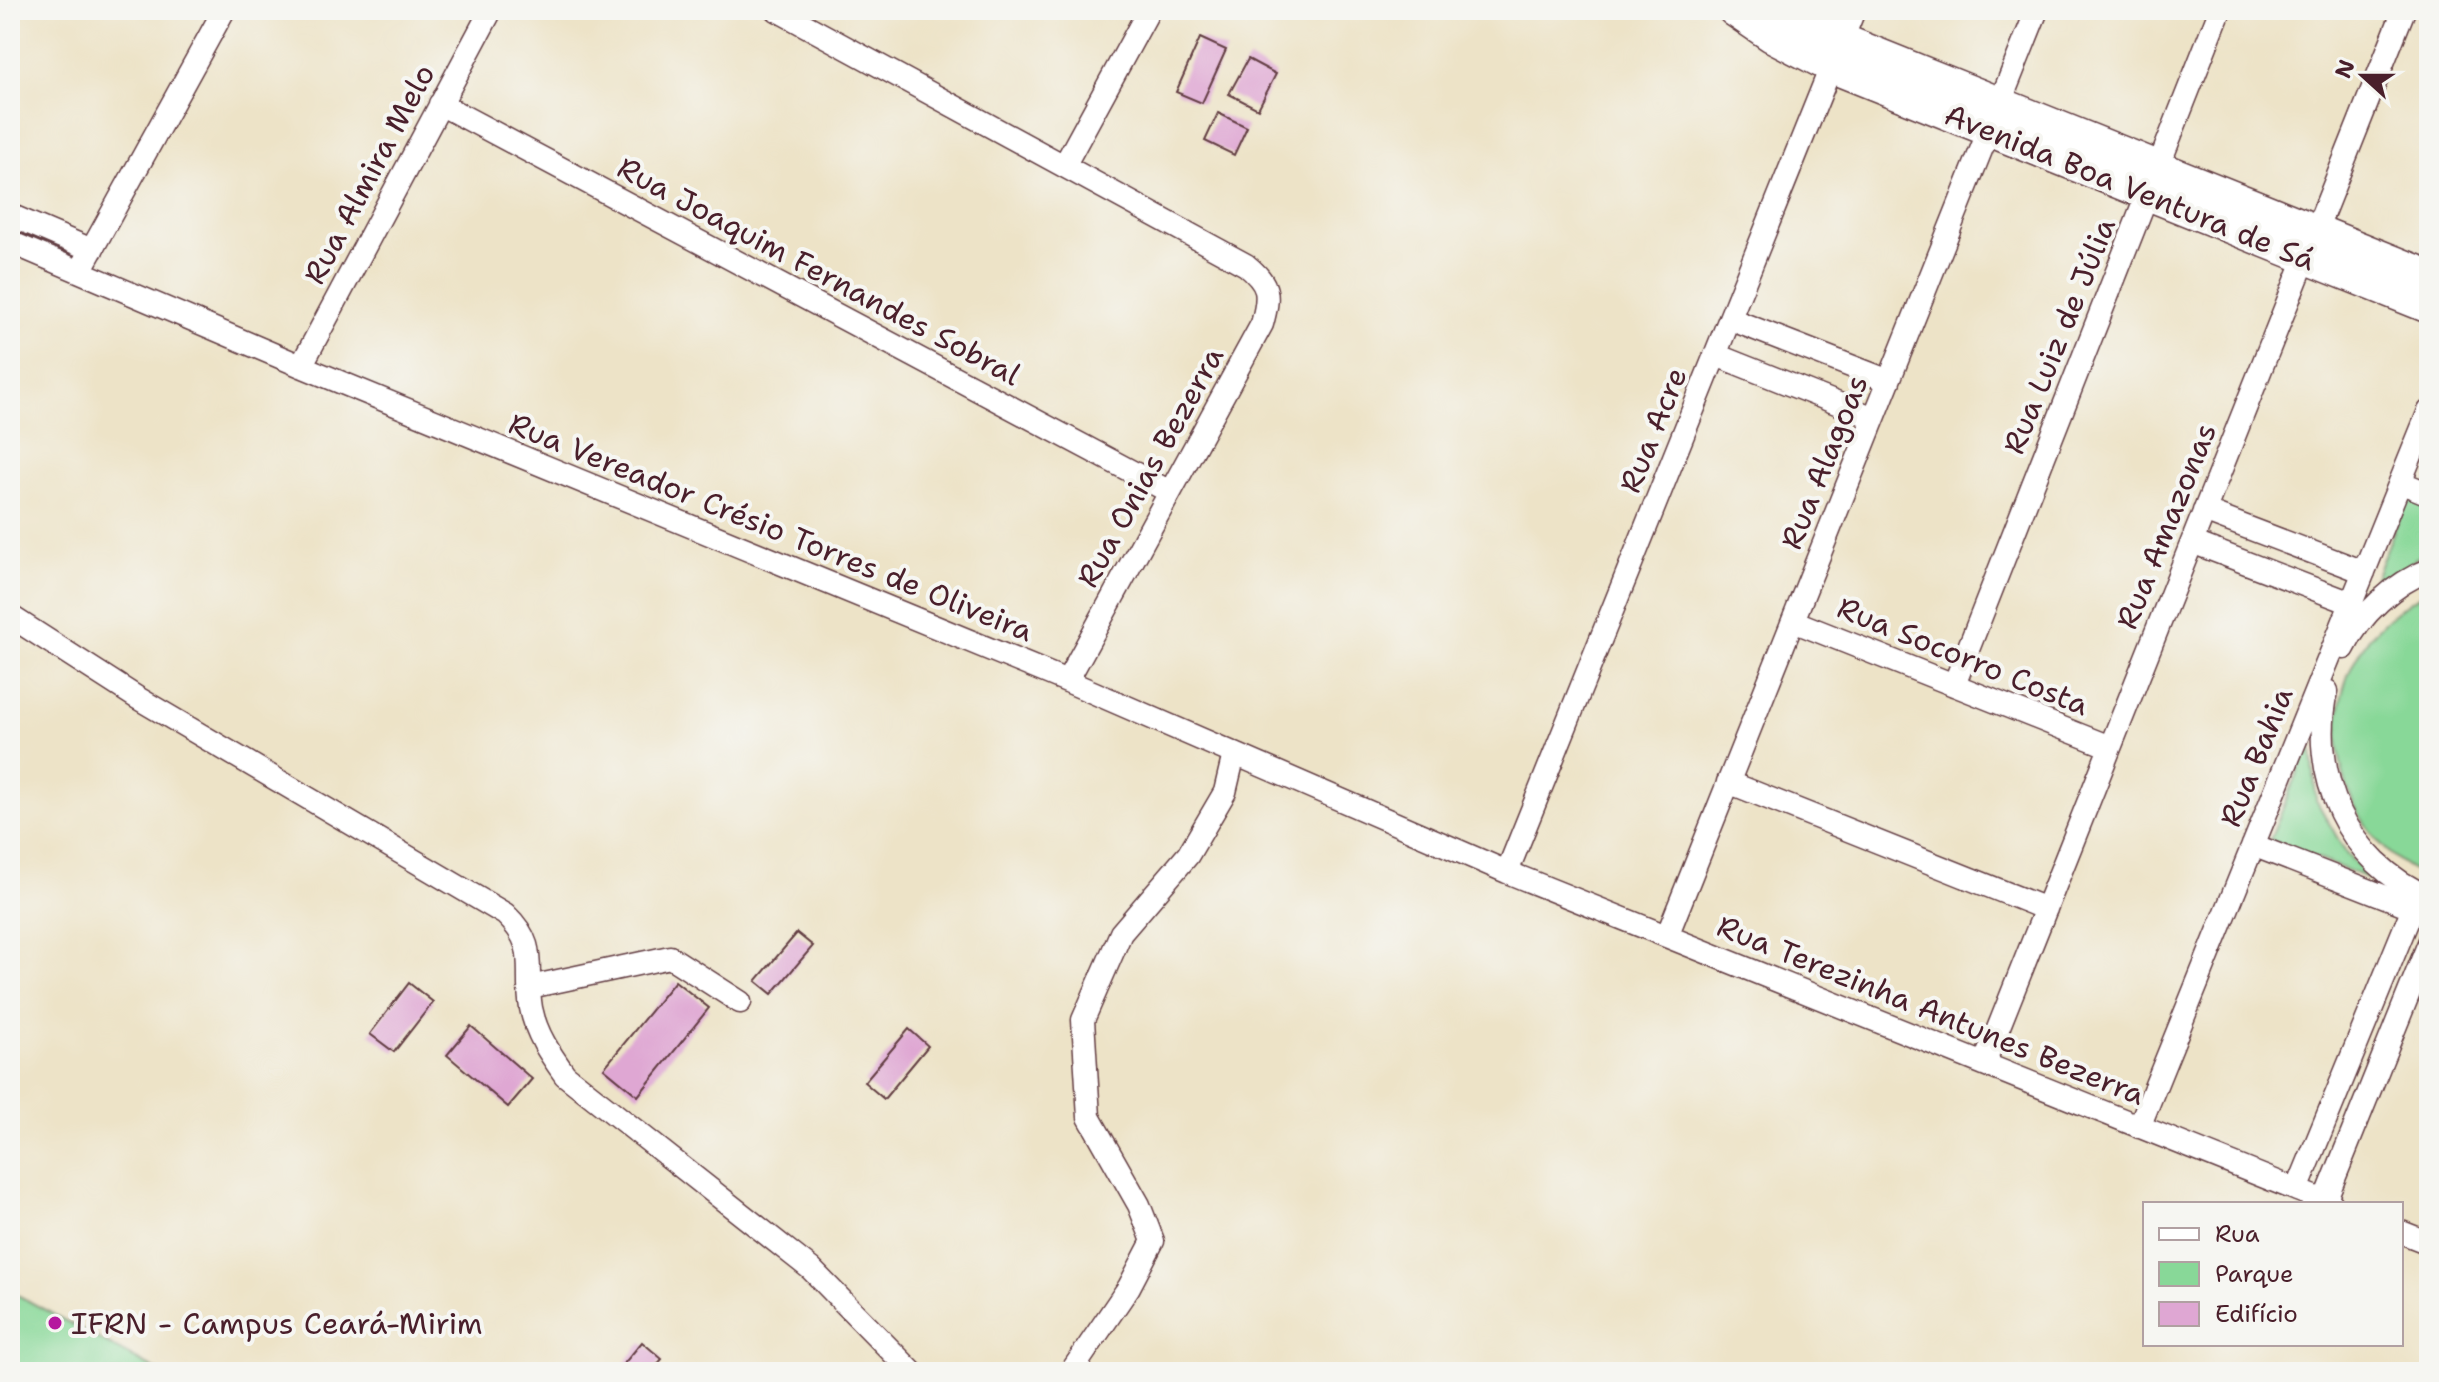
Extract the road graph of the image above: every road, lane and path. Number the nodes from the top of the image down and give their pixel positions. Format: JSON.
{"nodes":[{"id":1,"x":224,"y":10,"type":"edge"},
{"id":2,"x":491,"y":10,"type":"edge"},
{"id":3,"x":777,"y":10,"type":"edge"},
{"id":4,"x":1149,"y":10,"type":"edge"},
{"id":5,"x":1734,"y":10,"type":"edge"},
{"id":6,"x":1784,"y":10,"type":"edge"},
{"id":7,"x":1854,"y":10,"type":"edge"},
{"id":8,"x":2037,"y":10,"type":"edge"},
{"id":9,"x":2220,"y":10,"type":"edge"},
{"id":10,"x":2404,"y":10,"type":"edge"},
{"id":11,"x":1837,"y":53,"type":"junction"},
{"id":12,"x":440,"y":104,"type":"junction"},
{"id":13,"x":1994,"y":117,"type":"junction"},
{"id":14,"x":1064,"y":166,"type":"junction"},
{"id":15,"x":2153,"y":180,"type":"junction"},
{"id":16,"x":10,"y":215,"type":"edge"},
{"id":17,"x":10,"y":242,"type":"edge"},
{"id":18,"x":2310,"y":244,"type":"junction"},
{"id":19,"x":92,"y":250,"type":"junction"},
{"id":20,"x":80,"y":271,"type":"junction"},
{"id":21,"x":2429,"y":276,"type":"edge"},
{"id":22,"x":2429,"y":307,"type":"edge"},
{"id":23,"x":1730,"y":319,"type":"junction"},
{"id":24,"x":1716,"y":355,"type":"junction"},
{"id":25,"x":301,"y":366,"type":"junction"},
{"id":26,"x":1889,"y":381,"type":"junction"},
{"id":27,"x":2429,"y":411,"type":"edge"},
{"id":28,"x":1874,"y":418,"type":"junction"},
{"id":29,"x":2400,"y":482,"type":"junction"},
{"id":30,"x":1170,"y":492,"type":"junction"},
{"id":31,"x":2429,"y":494,"type":"edge"},
{"id":32,"x":2204,"y":511,"type":"junction"},
{"id":33,"x":2192,"y":542,"type":"junction"},
{"id":34,"x":2429,"y":570,"type":"edge"},
{"id":35,"x":2364,"y":572,"type":"junction"},
{"id":36,"x":2351,"y":603,"type":"junction"},
{"id":37,"x":10,"y":616,"type":"edge"},
{"id":38,"x":1793,"y":621,"type":"junction"},
{"id":39,"x":2327,"y":674,"type":"junction"},
{"id":40,"x":1067,"y":681,"type":"junction"},
{"id":41,"x":1954,"y":685,"type":"junction"},
{"id":42,"x":2110,"y":747,"type":"junction"},
{"id":43,"x":1234,"y":754,"type":"junction"},
{"id":44,"x":1728,"y":782,"type":"junction"},
{"id":45,"x":2253,"y":845,"type":"junction"},
{"id":46,"x":1507,"y":872,"type":"junction"},
{"id":47,"x":2423,"y":903,"type":"edge"},
{"id":48,"x":2046,"y":909,"type":"junction"},
{"id":49,"x":1667,"y":936,"type":"junction"},
{"id":50,"x":2429,"y":943,"type":"edge"},
{"id":51,"x":530,"y":987,"type":"junction"},
{"id":52,"x":740,"y":1002,"type":"dead end"},
{"id":53,"x":1984,"y":1064,"type":"junction"},
{"id":54,"x":2139,"y":1127,"type":"junction"},
{"id":55,"x":2297,"y":1190,"type":"junction"},
{"id":56,"x":2326,"y":1202,"type":"edge"},
{"id":57,"x":2328,"y":1202,"type":"edge"},
{"id":58,"x":2403,"y":1233,"type":"edge"},
{"id":59,"x":2429,"y":1243,"type":"edge"},
{"id":60,"x":912,"y":1372,"type":"edge"},
{"id":61,"x":1071,"y":1372,"type":"edge"}],
"edges":[{"from":1,"to":19,"type":"street"},
{"from":2,"to":12,"type":"street","name":"Rua Almira Melo"},
{"from":3,"to":14,"type":"street"},
{"from":4,"to":14,"type":"street"},
{"from":5,"to":11,"type":"street"},
{"from":6,"to":11,"type":"street"},
{"from":7,"to":11,"type":"street","name":"Rua Acre"},
{"from":8,"to":13,"type":"street","name":"Rua Alagoas"},
{"from":9,"to":15,"type":"street","name":"Rua Luiz de Júlia"},
{"from":10,"to":18,"type":"street","name":"Rua Amazonas"},
{"from":11,"to":13,"type":"street","name":"Avenida Boa Ventura de Sá"},
{"from":11,"to":23,"type":"street","name":"Rua Acre"},
{"from":12,"to":25,"type":"street","name":"Rua Almira Melo"},
{"from":12,"to":30,"type":"street","name":"Rua Joaquim Fernandes Sobral"},
{"from":13,"to":15,"type":"street","name":"Avenida Boa Ventura de Sá"},
{"from":13,"to":26,"type":"street","name":"Rua Alagoas"},
{"from":14,"to":30,"type":"street","name":"Rua Onias Bezerra"},
{"from":15,"to":18,"type":"street","name":"Avenida Boa Ventura de Sá"},
{"from":15,"to":41,"type":"street","name":"Rua Luiz de Júlia"},
{"from":16,"to":19,"type":"street"},
{"from":17,"to":20,"type":"street","name":"Rua Vereador Crésio Torres de Oliveira"},
{"from":18,"to":21,"type":"street","name":"Avenida Boa Ventura de Sá"},
{"from":18,"to":22,"type":"street","name":"Avenida Boa Ventura de Sá"},
{"from":18,"to":32,"type":"street","name":"Rua Amazonas"},
{"from":19,"to":20,"type":"street"},
{"from":20,"to":25,"type":"street","name":"Rua Vereador Crésio Torres de Oliveira"},
{"from":23,"to":24,"type":"street","name":"Rua Acre"},
{"from":23,"to":26,"type":"street"},
{"from":24,"to":28,"type":"street"},
{"from":24,"to":46,"type":"street","name":"Rua Acre"},
{"from":25,"to":40,"type":"street","name":"Rua Vereador Crésio Torres de Oliveira"},
{"from":26,"to":28,"type":"street","name":"Rua Alagoas"},
{"from":27,"to":29,"type":"street","name":"Rua Bahia"},
{"from":28,"to":38,"type":"street","name":"Rua Alagoas"},
{"from":29,"to":31,"type":"street"},
{"from":29,"to":35,"type":"street","name":"Rua Bahia"},
{"from":30,"to":40,"type":"street","name":"Rua Onias Bezerra"},
{"from":32,"to":33,"type":"street","name":"Rua Amazonas"},
{"from":32,"to":35,"type":"street"},
{"from":33,"to":36,"type":"street"},
{"from":33,"to":42,"type":"street","name":"Rua Amazonas"},
{"from":34,"to":39,"type":"street"},
{"from":35,"to":36,"type":"street","name":"Rua Bahia"},
{"from":36,"to":39,"type":"street","name":"Rua Bahia"},
{"from":37,"to":51,"type":"street"},
{"from":38,"to":41,"type":"street","name":"Rua Socorro Costa"},
{"from":38,"to":44,"type":"street","name":"Rua Alagoas"},
{"from":39,"to":45,"type":"street","name":"Rua Bahia"},
{"from":39,"to":47,"type":"street"},
{"from":40,"to":43,"type":"street","name":"Rua Vereador Crésio Torres de Oliveira"},
{"from":41,"to":42,"type":"street","name":"Rua Socorro Costa"},
{"from":42,"to":48,"type":"street","name":"Rua Amazonas"},
{"from":43,"to":46,"type":"street","name":"Rua Vereador Crésio Torres de Oliveira"},
{"from":43,"to":61,"type":"street"},
{"from":44,"to":48,"type":"street"},
{"from":44,"to":49,"type":"street","name":"Rua Alagoas"},
{"from":45,"to":47,"type":"street"},
{"from":45,"to":54,"type":"street","name":"Rua Bahia"},
{"from":46,"to":49,"type":"street","name":"Rua Terezinha Antunes Bezerra"},
{"from":47,"to":55,"type":"street"},
{"from":48,"to":53,"type":"street","name":"Rua Amazonas"},
{"from":49,"to":53,"type":"street","name":"Rua Terezinha Antunes Bezerra"},
{"from":50,"to":57,"type":"street"},
{"from":51,"to":52,"type":"street"},
{"from":51,"to":60,"type":"street"},
{"from":53,"to":54,"type":"street","name":"Rua Terezinha Antunes Bezerra"},
{"from":54,"to":55,"type":"street","name":"Rua Terezinha Antunes Bezerra"},
{"from":55,"to":56,"type":"street","name":"Rua Terezinha Antunes Bezerra"},
{"from":58,"to":59,"type":"street"}]}
